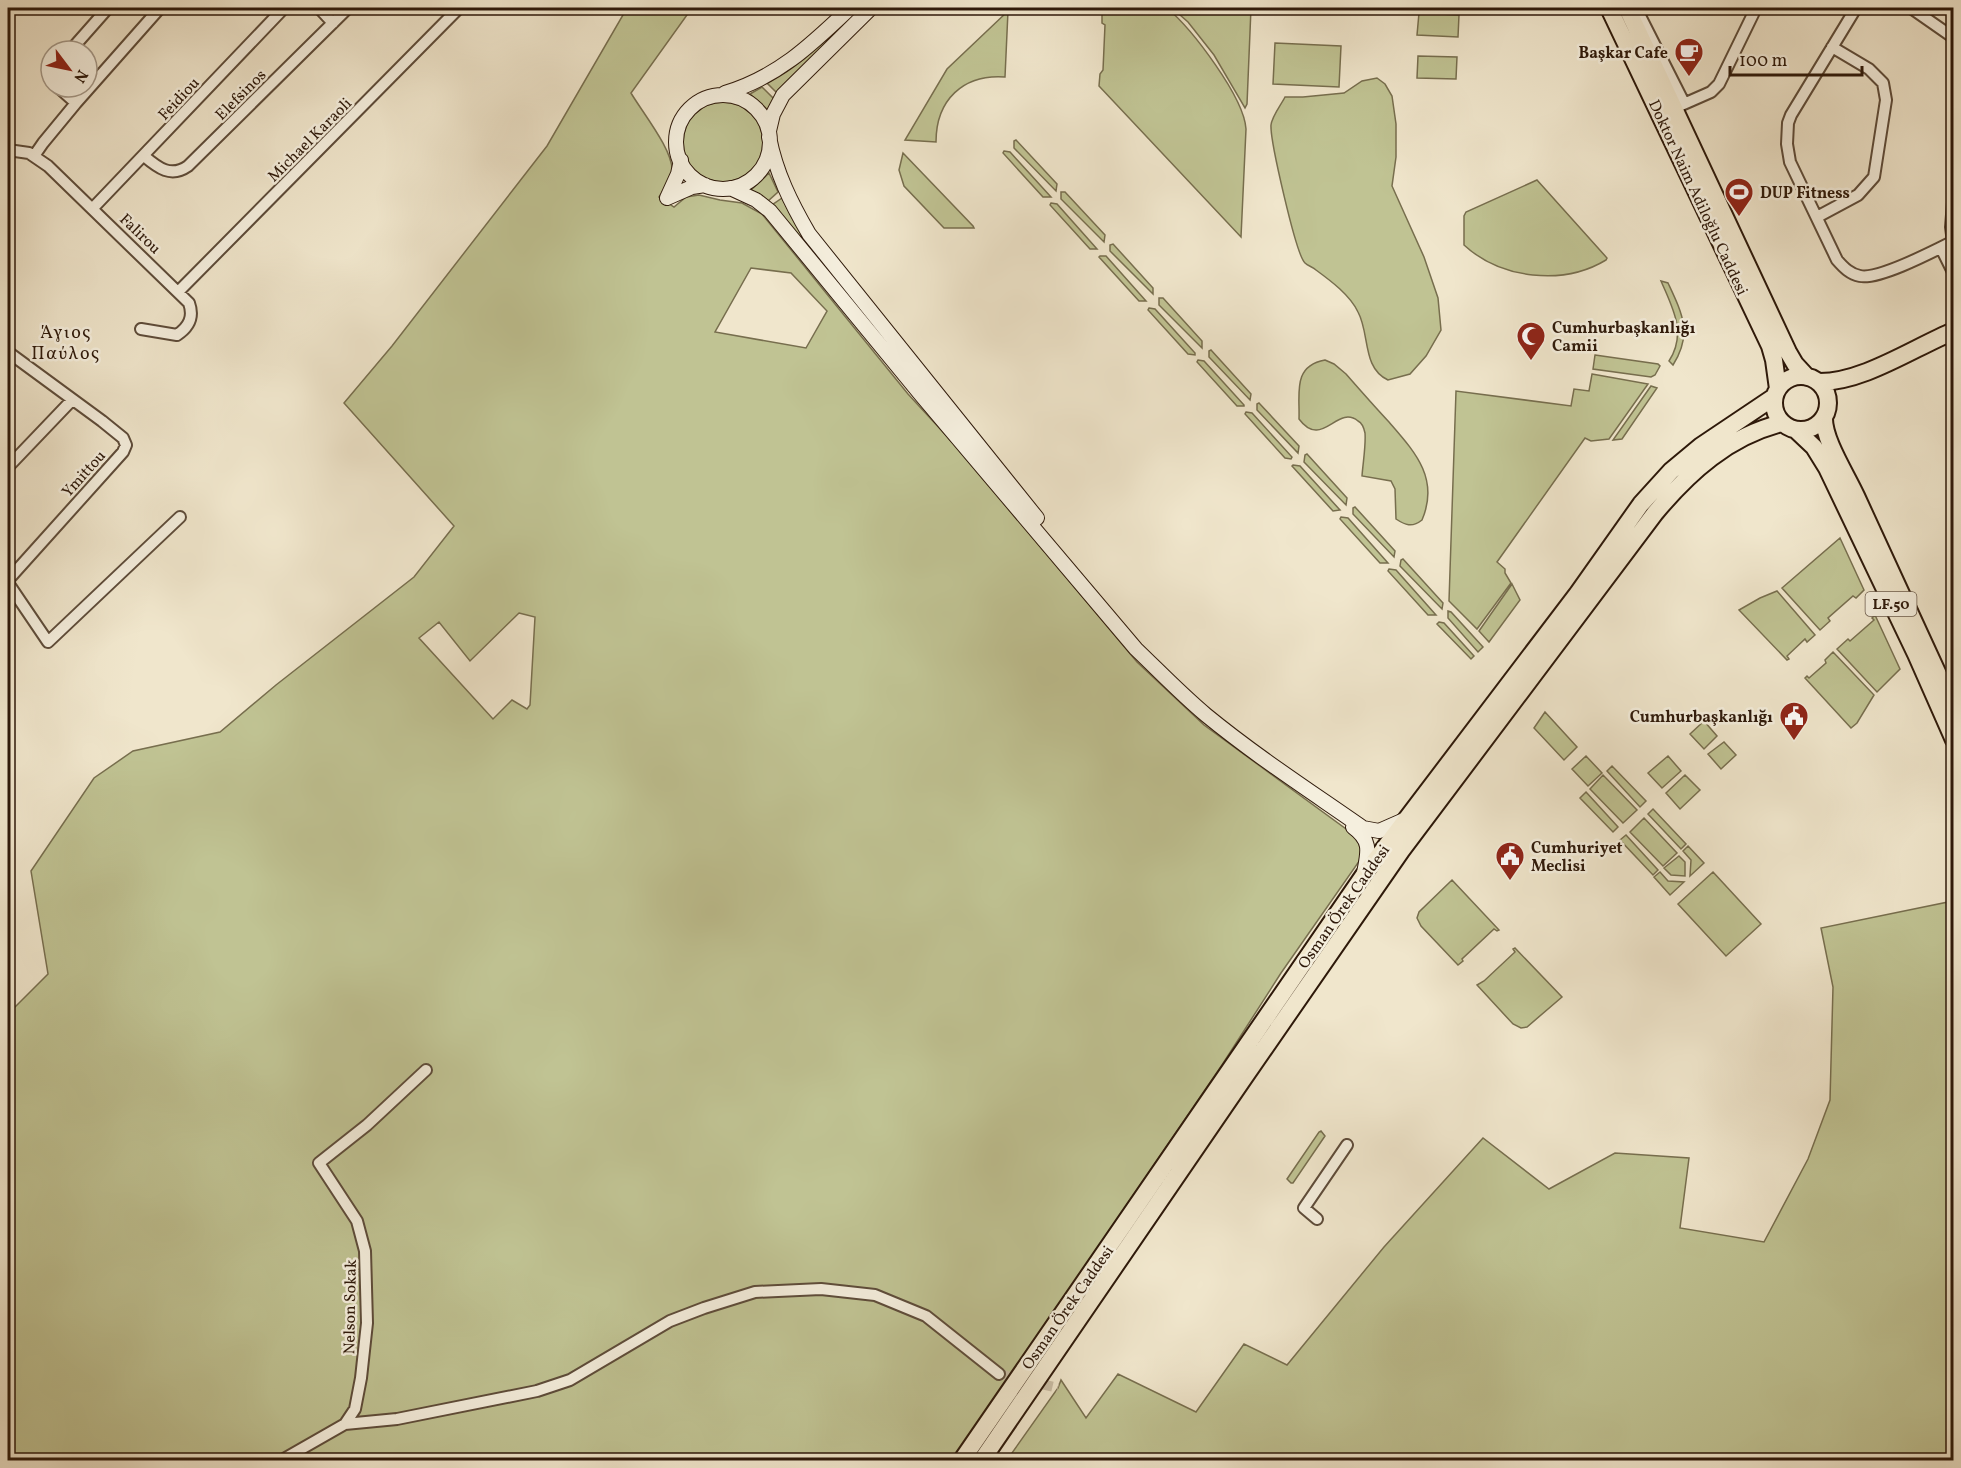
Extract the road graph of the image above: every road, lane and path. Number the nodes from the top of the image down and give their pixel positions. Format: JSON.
{"nodes":[{"id":1,"x":108,"y":8,"type":"edge"},
{"id":2,"x":160,"y":8,"type":"edge"},
{"id":3,"x":284,"y":8,"type":"edge"},
{"id":4,"x":318,"y":8,"type":"edge"},
{"id":5,"x":348,"y":8,"type":"edge"},
{"id":6,"x":459,"y":8,"type":"edge"},
{"id":7,"x":850,"y":8,"type":"edge"},
{"id":8,"x":871,"y":8,"type":"edge"},
{"id":9,"x":1609,"y":8,"type":"edge"},
{"id":10,"x":1626,"y":8,"type":"edge"},
{"id":11,"x":1635,"y":8,"type":"edge"},
{"id":12,"x":1756,"y":8,"type":"edge"},
{"id":13,"x":1856,"y":8,"type":"edge"},
{"id":14,"x":1911,"y":8,"type":"edge"},
{"id":15,"x":333,"y":23,"type":"junction"},
{"id":16,"x":1953,"y":38,"type":"edge"},
{"id":17,"x":81,"y":39,"type":"edge"},
{"id":18,"x":1832,"y":47,"type":"junction"},
{"id":19,"x":720,"y":94,"type":"junction"},
{"id":20,"x":72,"y":99,"type":"edge"},
{"id":21,"x":76,"y":102,"type":"junction"},
{"id":22,"x":1673,"y":109,"type":"junction"},
{"id":23,"x":769,"y":137,"type":"junction"},
{"id":24,"x":8,"y":150,"type":"edge"},
{"id":25,"x":34,"y":156,"type":"junction"},
{"id":26,"x":144,"y":156,"type":"junction"},
{"id":27,"x":681,"y":160,"type":"junction"},
{"id":28,"x":705,"y":185,"type":"junction"},
{"id":29,"x":730,"y":188,"type":"junction"},
{"id":30,"x":1953,"y":190,"type":"edge"},
{"id":31,"x":93,"y":208,"type":"junction"},
{"id":32,"x":1816,"y":217,"type":"junction"},
{"id":33,"x":1953,"y":241,"type":"edge"},
{"id":34,"x":1941,"y":248,"type":"junction"},
{"id":35,"x":1953,"y":274,"type":"edge"},
{"id":36,"x":179,"y":291,"type":"junction"},
{"id":37,"x":141,"y":329,"type":"dead end"},
{"id":38,"x":1953,"y":331,"type":"edge"},
{"id":39,"x":8,"y":352,"type":"edge"},
{"id":40,"x":1873,"y":369,"type":"junction"},
{"id":41,"x":1812,"y":379,"type":"junction"},
{"id":42,"x":1776,"y":393,"type":"junction"},
{"id":43,"x":72,"y":399,"type":"junction"},
{"id":44,"x":1826,"y":410,"type":"junction"},
{"id":45,"x":1789,"y":427,"type":"junction"},
{"id":46,"x":1832,"y":462,"type":"junction"},
{"id":47,"x":8,"y":467,"type":"edge"},
{"id":48,"x":180,"y":517,"type":"dead end"},
{"id":49,"x":8,"y":581,"type":"edge"},
{"id":50,"x":1158,"y":670,"type":"junction"},
{"id":51,"x":1953,"y":709,"type":"edge"},
{"id":52,"x":1953,"y":740,"type":"edge"},
{"id":53,"x":1293,"y":780,"type":"junction"},
{"id":54,"x":1404,"y":820,"type":"junction"},
{"id":55,"x":1364,"y":875,"type":"junction"},
{"id":56,"x":426,"y":1070,"type":"dead end"},
{"id":57,"x":1347,"y":1145,"type":"dead end"},
{"id":58,"x":1317,"y":1219,"type":"dead end"},
{"id":59,"x":999,"y":1374,"type":"tunnel mouth"},
{"id":60,"x":345,"y":1424,"type":"junction"},
{"id":61,"x":282,"y":1461,"type":"edge"},
{"id":62,"x":962,"y":1461,"type":"edge"},
{"id":63,"x":982,"y":1461,"type":"edge"}],
"edges":[{"from":1,"to":17,"type":"street"},
{"from":2,"to":21,"type":"street"},
{"from":3,"to":26,"type":"street","name":"Feidiou"},
{"from":4,"to":15,"type":"street"},
{"from":5,"to":15,"type":"street","name":"Elefsinos"},
{"from":6,"to":36,"type":"street","name":"Michael Karaoli"},
{"from":7,"to":19,"type":"street"},
{"from":8,"to":23,"type":"street"},
{"from":9,"to":22,"type":"main road","name":"Doktor Naim Adiloğlu Caddesi"},
{"from":10,"to":22,"type":"main road","name":"Doktor Naim Adiloğlu Caddesi"},
{"from":11,"to":22,"type":"street"},
{"from":12,"to":22,"type":"street"},
{"from":13,"to":18,"type":"street"},
{"from":14,"to":16,"type":"street"},
{"from":15,"to":26,"type":"street","name":"Elefsinos"},
{"from":18,"to":32,"type":"street"},
{"from":18,"to":32,"type":"street"},
{"from":19,"to":23,"type":"street"},
{"from":19,"to":27,"type":"street"},
{"from":20,"to":21,"type":"street"},
{"from":21,"to":25,"type":"street"},
{"from":22,"to":41,"type":"main road","name":"Doktor Naim Adiloğlu Caddesi"},
{"from":22,"to":42,"type":"main road","name":"Doktor Naim Adiloğlu Caddesi"},
{"from":23,"to":29,"type":"street"},
{"from":23,"to":50,"type":"street"},
{"from":24,"to":25,"type":"street","name":"Falirou"},
{"from":25,"to":31,"type":"street","name":"Falirou"},
{"from":26,"to":31,"type":"street","name":"Feidiou"},
{"from":27,"to":28,"type":"street"},
{"from":27,"to":28,"type":"street"},
{"from":28,"to":29,"type":"street"},
{"from":29,"to":50,"type":"street"},
{"from":30,"to":33,"type":"street"},
{"from":31,"to":36,"type":"street","name":"Falirou"},
{"from":32,"to":34,"type":"street"},
{"from":33,"to":34,"type":"street"},
{"from":34,"to":35,"type":"street"},
{"from":36,"to":37,"type":"street","name":"Falirou"},
{"from":38,"to":40,"type":"main road"},
{"from":39,"to":43,"type":"street","name":"Ymittou"},
{"from":40,"to":41,"type":"main road"},
{"from":40,"to":44,"type":"main road"},
{"from":41,"to":42,"type":"main road"},
{"from":41,"to":44,"type":"main road"},
{"from":42,"to":45,"type":"main road"},
{"from":42,"to":54,"type":"main road","name":"Osman Örek Caddesi"},
{"from":43,"to":47,"type":"street"},
{"from":43,"to":49,"type":"street","name":"Ymittou"},
{"from":44,"to":45,"type":"main road"},
{"from":44,"to":46,"type":"main road"},
{"from":45,"to":46,"type":"main road"},
{"from":45,"to":63,"type":"main road","name":"Osman Örek Caddesi"},
{"from":46,"to":51,"type":"main road","number":"LF.50"},
{"from":46,"to":52,"type":"main road","number":"LF.50"},
{"from":48,"to":49,"type":"street"},
{"from":50,"to":53,"type":"street"},
{"from":53,"to":54,"type":"street"},
{"from":53,"to":55,"type":"street"},
{"from":54,"to":55,"type":"main road","name":"Osman Örek Caddesi"},
{"from":55,"to":62,"type":"main road","name":"Osman Örek Caddesi"},
{"from":56,"to":60,"type":"street","name":"Nelson Sokak"},
{"from":57,"to":58,"type":"street"},
{"from":59,"to":60,"type":"street"},
{"from":60,"to":61,"type":"street"}]}
